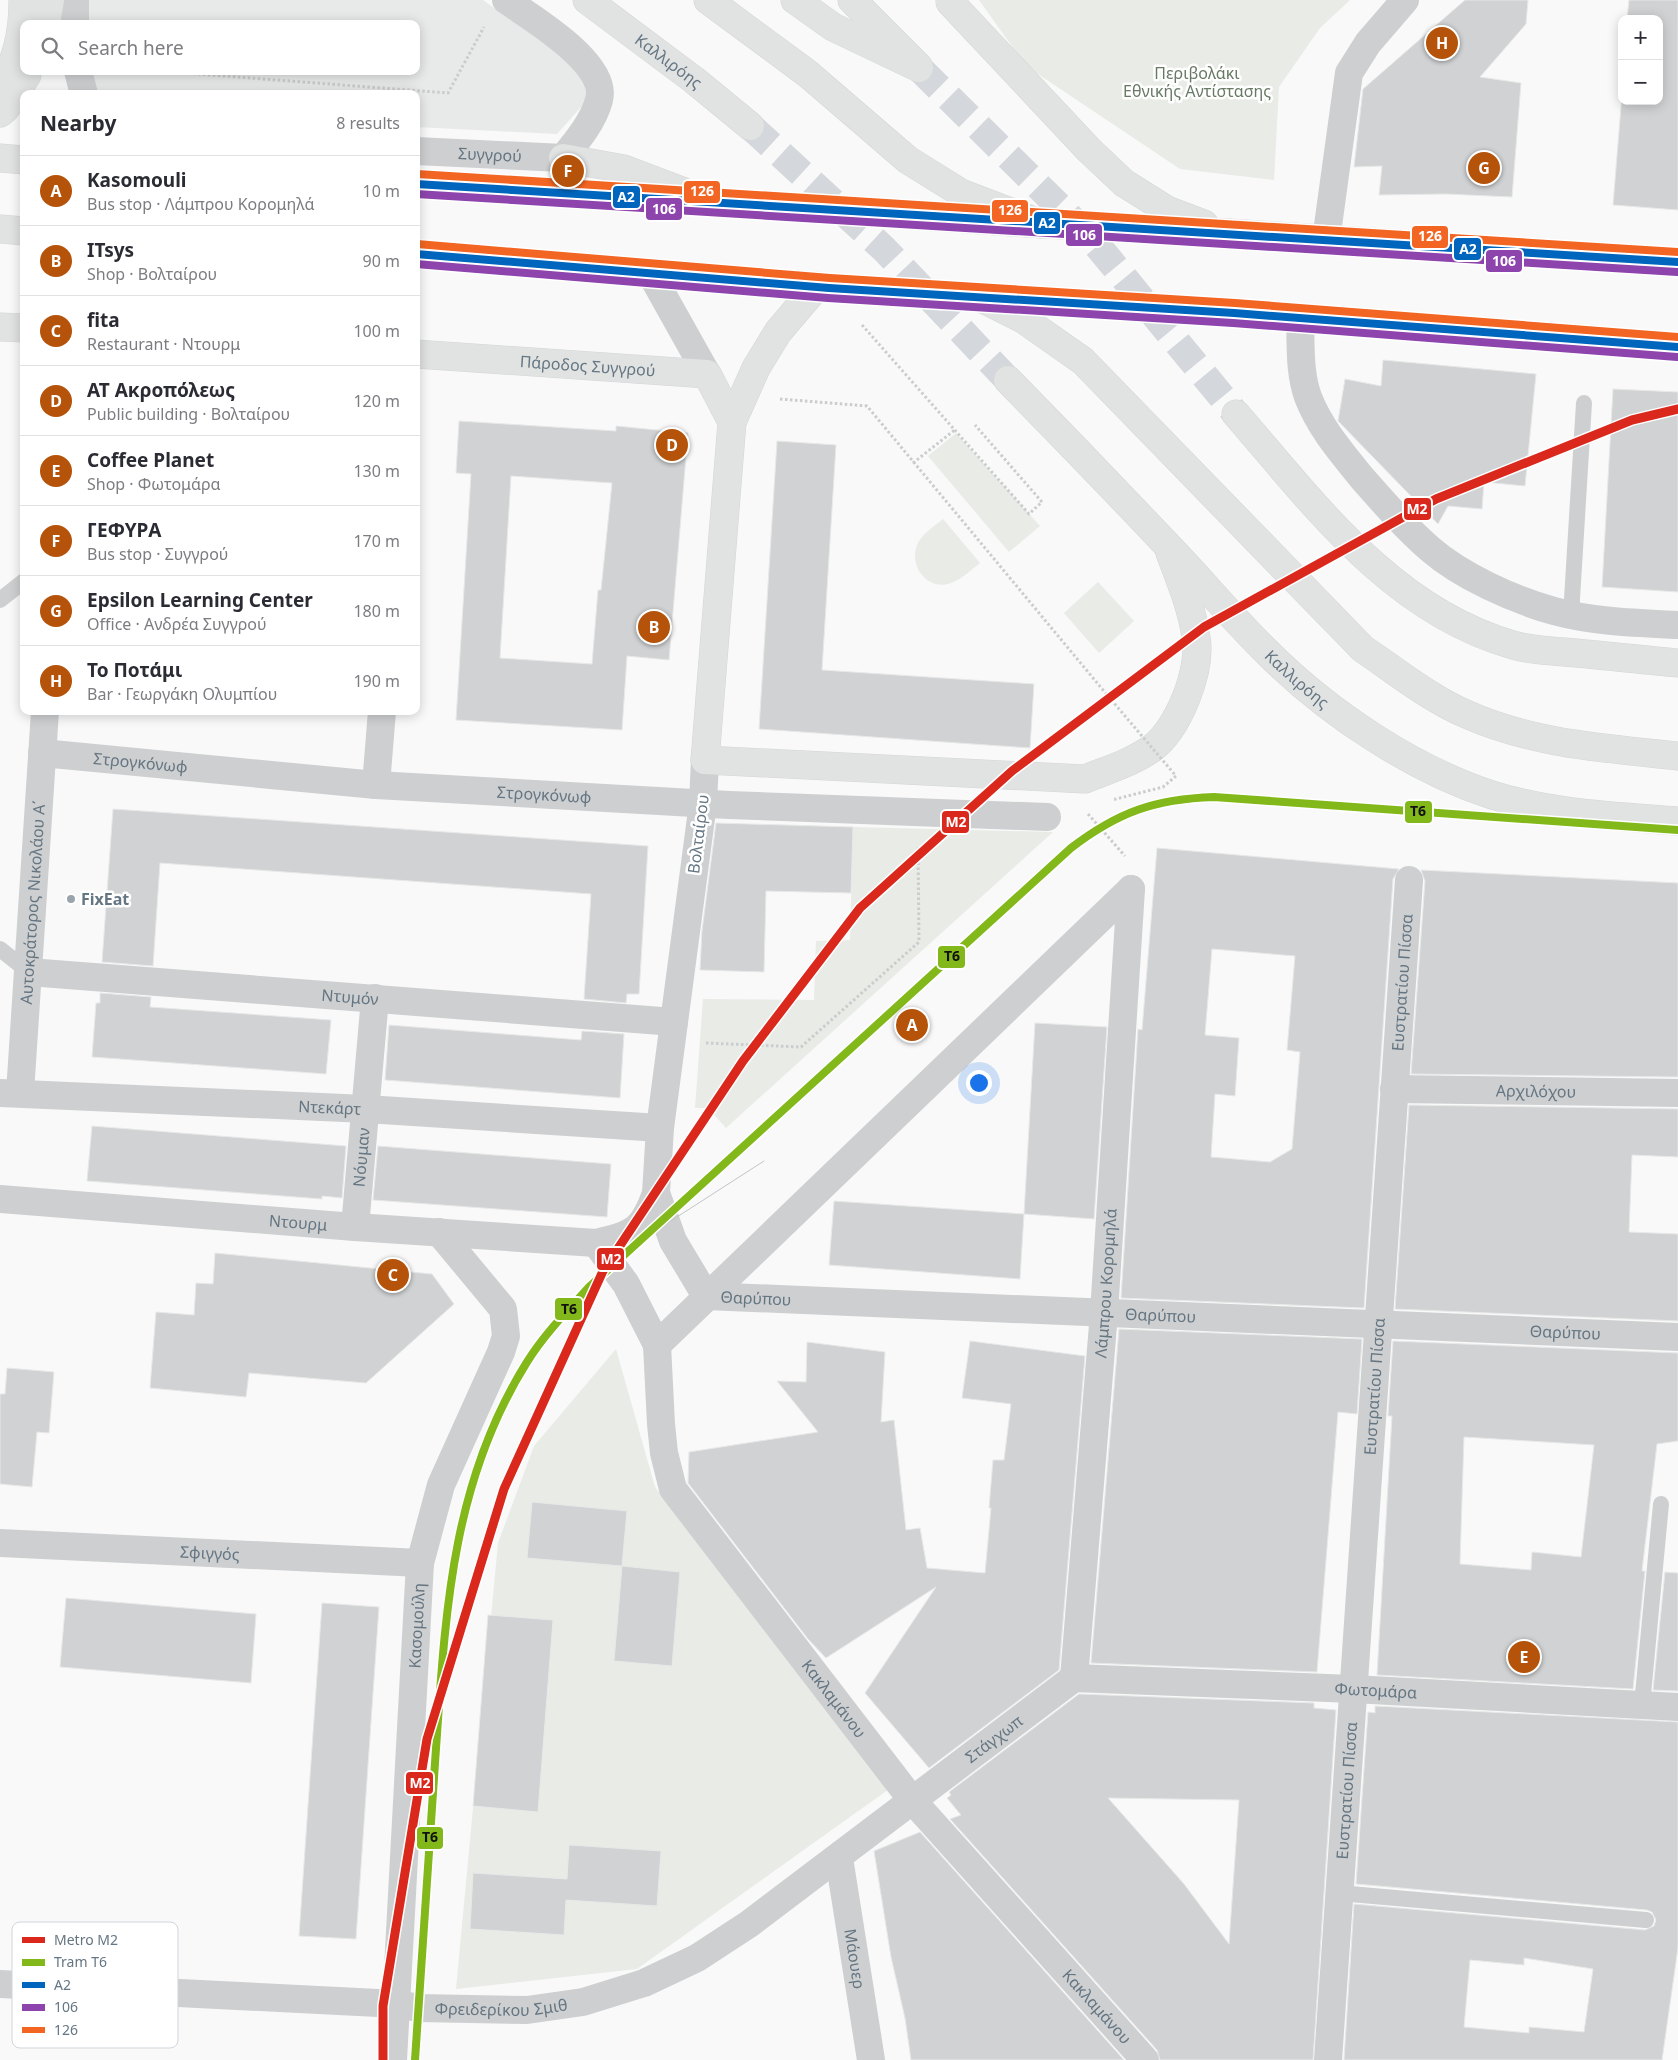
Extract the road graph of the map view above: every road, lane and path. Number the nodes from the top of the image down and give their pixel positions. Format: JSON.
{"nodes":[{"id":1,"x":23,"y":0,"type":"edge"},
{"id":2,"x":50,"y":0,"type":"edge"},
{"id":3,"x":75,"y":0,"type":"edge"},
{"id":4,"x":506,"y":0,"type":"edge"},
{"id":5,"x":586,"y":0,"type":"edge"},
{"id":6,"x":708,"y":0,"type":"edge"},
{"id":7,"x":795,"y":0,"type":"edge"},
{"id":8,"x":852,"y":0,"type":"edge"},
{"id":9,"x":949,"y":0,"type":"edge"},
{"id":10,"x":1405,"y":0,"type":"edge"},
{"id":11,"x":22,"y":20,"type":"edge"},
{"id":12,"x":47,"y":20,"type":"edge"},
{"id":13,"x":75,"y":20,"type":"edge"},
{"id":14,"x":485,"y":25,"type":"dead end"},
{"id":15,"x":20,"y":44,"type":"edge"},
{"id":16,"x":27,"y":75,"type":"edge"},
{"id":17,"x":79,"y":75,"type":"edge"},
{"id":18,"x":211,"y":75,"type":"edge"},
{"id":19,"x":0,"y":88,"type":"edge"},
{"id":20,"x":83,"y":90,"type":"edge"},
{"id":21,"x":408,"y":90,"type":"edge"},
{"id":22,"x":420,"y":91,"type":"edge"},
{"id":23,"x":0,"y":113,"type":"edge"},
{"id":24,"x":750,"y":126,"type":"tunnel mouth"},
{"id":25,"x":420,"y":151,"type":"edge"},
{"id":26,"x":0,"y":158,"type":"edge"},
{"id":27,"x":563,"y":158,"type":"junction"},
{"id":28,"x":20,"y":160,"type":"edge"},
{"id":29,"x":420,"y":184,"type":"edge"},
{"id":30,"x":725,"y":203,"type":"junction"},
{"id":31,"x":1042,"y":224,"type":"junction"},
{"id":32,"x":0,"y":229,"type":"edge"},
{"id":33,"x":20,"y":231,"type":"edge"},
{"id":34,"x":1229,"y":233,"type":"junction"},
{"id":35,"x":1326,"y":240,"type":"junction"},
{"id":36,"x":420,"y":254,"type":"edge"},
{"id":37,"x":1678,"y":262,"type":"edge"},
{"id":38,"x":651,"y":274,"type":"junction"},
{"id":39,"x":823,"y":287,"type":"junction"},
{"id":40,"x":979,"y":297,"type":"junction"},
{"id":41,"x":1300,"y":318,"type":"junction"},
{"id":42,"x":0,"y":327,"type":"edge"},
{"id":43,"x":20,"y":328,"type":"edge"},
{"id":44,"x":1678,"y":347,"type":"edge"},
{"id":45,"x":420,"y":354,"type":"edge"},
{"id":46,"x":707,"y":374,"type":"junction"},
{"id":47,"x":1008,"y":380,"type":"tunnel mouth"},
{"id":48,"x":774,"y":398,"type":"dead end"},
{"id":49,"x":1584,"y":403,"type":"dead end"},
{"id":50,"x":1236,"y":414,"type":"tunnel mouth"},
{"id":51,"x":732,"y":422,"type":"junction"},
{"id":52,"x":975,"y":425,"type":"dead end"},
{"id":53,"x":956,"y":429,"type":"junction"},
{"id":54,"x":913,"y":462,"type":"junction"},
{"id":55,"x":1167,"y":544,"type":"junction"},
{"id":56,"x":20,"y":584,"type":"edge"},
{"id":57,"x":0,"y":600,"type":"edge"},
{"id":58,"x":1571,"y":615,"type":"junction"},
{"id":59,"x":1678,"y":625,"type":"edge"},
{"id":60,"x":1678,"y":662,"type":"edge"},
{"id":61,"x":46,"y":715,"type":"edge"},
{"id":62,"x":382,"y":715,"type":"edge"},
{"id":63,"x":42,"y":753,"type":"junction"},
{"id":64,"x":1678,"y":756,"type":"edge"},
{"id":65,"x":705,"y":760,"type":"junction"},
{"id":66,"x":376,"y":785,"type":"junction"},
{"id":67,"x":1112,"y":800,"type":"dead end"},
{"id":68,"x":703,"y":803,"type":"junction"},
{"id":69,"x":1083,"y":808,"type":"dead end"},
{"id":70,"x":917,"y":812,"type":"junction"},
{"id":71,"x":1047,"y":817,"type":"dead end"},
{"id":72,"x":1678,"y":821,"type":"edge"},
{"id":73,"x":1116,"y":846,"type":"dead end"},
{"id":74,"x":1409,"y":880,"type":"dead end"},
{"id":75,"x":0,"y":949,"type":"edge"},
{"id":76,"x":29,"y":972,"type":"junction"},
{"id":77,"x":375,"y":998,"type":"junction"},
{"id":78,"x":674,"y":1022,"type":"junction"},
{"id":79,"x":700,"y":1042,"type":"dead end"},
{"id":80,"x":1394,"y":1089,"type":"junction"},
{"id":81,"x":10,"y":1093,"type":"edge"},
{"id":82,"x":1678,"y":1093,"type":"edge"},
{"id":83,"x":366,"y":1109,"type":"junction"},
{"id":84,"x":660,"y":1128,"type":"junction"},
{"id":85,"x":656,"y":1193,"type":"junction"},
{"id":86,"x":0,"y":1199,"type":"edge"},
{"id":87,"x":355,"y":1227,"type":"junction"},
{"id":88,"x":439,"y":1232,"type":"junction"},
{"id":89,"x":674,"y":1241,"type":"joint"},
{"id":90,"x":596,"y":1243,"type":"junction"},
{"id":91,"x":706,"y":1296,"type":"junction"},
{"id":92,"x":1104,"y":1313,"type":"junction"},
{"id":93,"x":1378,"y":1324,"type":"junction"},
{"id":94,"x":1678,"y":1337,"type":"edge"},
{"id":95,"x":657,"y":1345,"type":"junction"},
{"id":96,"x":1661,"y":1504,"type":"dead end"},
{"id":97,"x":0,"y":1543,"type":"edge"},
{"id":98,"x":420,"y":1563,"type":"junction"},
{"id":99,"x":1074,"y":1678,"type":"junction"},
{"id":100,"x":1353,"y":1689,"type":"junction"},
{"id":101,"x":1642,"y":1705,"type":"junction"},
{"id":102,"x":1678,"y":1707,"type":"edge"},
{"id":103,"x":912,"y":1800,"type":"junction"},
{"id":104,"x":839,"y":1858,"type":"junction"},
{"id":105,"x":1339,"y":1893,"type":"junction"},
{"id":106,"x":1646,"y":1920,"type":"dead end"},
{"id":107,"x":178,"y":1993,"type":"edge"},
{"id":108,"x":398,"y":2004,"type":"junction"},
{"id":109,"x":393,"y":2060,"type":"edge"},
{"id":110,"x":871,"y":2060,"type":"edge"},
{"id":111,"x":1145,"y":2060,"type":"edge"},
{"id":112,"x":1328,"y":2060,"type":"edge"}],
"edges":[{"from":1,"to":11,"type":"main road"},
{"from":2,"to":12,"type":"main road"},
{"from":3,"to":13,"type":"street"},
{"from":4,"to":27,"type":"street"},
{"from":5,"to":24,"type":"main road","name":"Καλλιρόης"},
{"from":6,"to":31,"type":"main road","bridge":true},
{"from":7,"to":8,"type":"main road"},
{"from":9,"to":34,"type":"main road"},
{"from":10,"to":35,"type":"street"},
{"from":14,"to":22,"type":"path"},
{"from":15,"to":19,"type":"main road"},
{"from":16,"to":23,"type":"main road"},
{"from":17,"to":20,"type":"street"},
{"from":18,"to":21,"type":"path"},
{"from":25,"to":27,"type":"street","name":"Συγγρού"},
{"from":26,"to":28,"type":"main road"},
{"from":27,"to":30,"type":"main road"},
{"from":29,"to":30,"type":"main road"},
{"from":30,"to":31,"type":"main road","bridge":true},
{"from":31,"to":34,"type":"main road"},
{"from":32,"to":33,"type":"main road"},
{"from":34,"to":35,"type":"main road"},
{"from":35,"to":37,"type":"main road"},
{"from":36,"to":38,"type":"main road"},
{"from":38,"to":39,"type":"main road"},
{"from":38,"to":46,"type":"street"},
{"from":39,"to":40,"type":"main road","bridge":true},
{"from":39,"to":51,"type":"main road"},
{"from":39,"to":53,"type":"path"},
{"from":40,"to":41,"type":"main road","bridge":true},
{"from":40,"to":64,"type":"main road"},
{"from":41,"to":44,"type":"main road"},
{"from":41,"to":58,"type":"street"},
{"from":42,"to":43,"type":"main road"},
{"from":45,"to":46,"type":"main road","name":"Πάροδος Συγγρού"},
{"from":46,"to":51,"type":"main road"},
{"from":47,"to":55,"type":"main road","name":"Καλλιρόης"},
{"from":48,"to":54,"type":"path"},
{"from":49,"to":58,"type":"lane"},
{"from":50,"to":60,"type":"main road"},
{"from":51,"to":65,"type":"main road","name":"Βολταίρου"},
{"from":52,"to":53,"type":"path"},
{"from":53,"to":54,"type":"path"},
{"from":54,"to":67,"type":"path","bridge":true},
{"from":55,"to":65,"type":"main road"},
{"from":55,"to":72,"type":"main road","name":"Καλλιρόης"},
{"from":56,"to":57,"type":"lane"},
{"from":58,"to":59,"type":"street"},
{"from":61,"to":63,"type":"street","name":"Αυτοκράτορος Νικολάου Α΄"},
{"from":62,"to":66,"type":"street"},
{"from":63,"to":66,"type":"street","name":"Στρογκόνωφ"},
{"from":63,"to":76,"type":"street","name":"Αυτοκράτορος Νικολάου Α΄"},
{"from":65,"to":68,"type":"street","name":"Βολταίρου"},
{"from":66,"to":68,"type":"street","name":"Στρογκόνωφ"},
{"from":68,"to":70,"type":"street","name":"Στρογκόνωφ"},
{"from":68,"to":78,"type":"street","name":"Βολταίρου"},
{"from":69,"to":73,"type":"path"},
{"from":70,"to":71,"type":"street","name":"Στρογκόνωφ"},
{"from":70,"to":79,"type":"path"},
{"from":74,"to":80,"type":"street","name":"Ευστρατίου Πίσσα"},
{"from":75,"to":76,"type":"lane"},
{"from":76,"to":77,"type":"street","name":"Ντυμόν"},
{"from":76,"to":81,"type":"street","name":"Αυτοκράτορος Νικολάου Α΄"},
{"from":77,"to":78,"type":"street","name":"Ντυμόν"},
{"from":77,"to":83,"type":"street","name":"Νόυμαν"},
{"from":78,"to":84,"type":"street","name":"Βολταίρου"},
{"from":80,"to":82,"type":"street","name":"Αρχιλόχου"},
{"from":80,"to":93,"type":"street","name":"Ευστρατίου Πίσσα"},
{"from":81,"to":83,"type":"street","name":"Ντεκάρτ"},
{"from":83,"to":84,"type":"street","name":"Ντεκάρτ"},
{"from":83,"to":87,"type":"street","name":"Νόυμαν"},
{"from":84,"to":85,"type":"street","name":"Βολταίρου"},
{"from":85,"to":89,"type":"street","name":"Βολταίρου"},
{"from":85,"to":90,"type":"street","name":"Ντουρμ"},
{"from":86,"to":87,"type":"street","name":"Ντουρμ"},
{"from":87,"to":88,"type":"street","name":"Ντουρμ"},
{"from":88,"to":90,"type":"street","name":"Ντουρμ"},
{"from":88,"to":98,"type":"street","name":"Κασομούλη"},
{"from":89,"to":91,"type":"street","name":"Θαρύπου"},
{"from":90,"to":95,"type":"street","name":"Κακλαμάνου"},
{"from":91,"to":92,"type":"street","name":"Θαρύπου"},
{"from":91,"to":92,"type":"street","name":"Λάμπρου Κορομηλά"},
{"from":91,"to":95,"type":"street"},
{"from":92,"to":93,"type":"street","name":"Θαρύπου"},
{"from":92,"to":99,"type":"street","name":"Λάμπρου Κορομηλά"},
{"from":93,"to":94,"type":"street","name":"Θαρύπου"},
{"from":93,"to":100,"type":"street","name":"Ευστρατίου Πίσσα"},
{"from":95,"to":103,"type":"street","name":"Κακλαμάνου"},
{"from":96,"to":101,"type":"lane"},
{"from":97,"to":98,"type":"street","name":"Σφιγγός"},
{"from":98,"to":108,"type":"street","name":"Κασομούλη"},
{"from":99,"to":100,"type":"street","name":"Φωτομάρα"},
{"from":99,"to":103,"type":"street","name":"Στάγχωπ"},
{"from":100,"to":101,"type":"street","name":"Φωτομάρα"},
{"from":100,"to":105,"type":"street","name":"Ευστρατίου Πίσσα"},
{"from":101,"to":102,"type":"street","name":"Φωτομάρα"},
{"from":103,"to":104,"type":"street","name":"Φρειδερίκου Σμιθ"},
{"from":103,"to":111,"type":"street","name":"Κακλαμάνου"},
{"from":104,"to":108,"type":"street","name":"Φρειδερίκου Σμιθ"},
{"from":104,"to":110,"type":"street","name":"Μάουερ"},
{"from":105,"to":106,"type":"lane"},
{"from":105,"to":112,"type":"street","name":"Ευστρατίου Πίσσα"},
{"from":107,"to":108,"type":"street","name":"Φρειδερίκου Σμιθ"},
{"from":108,"to":109,"type":"street","name":"Κασομούλη"}]}
